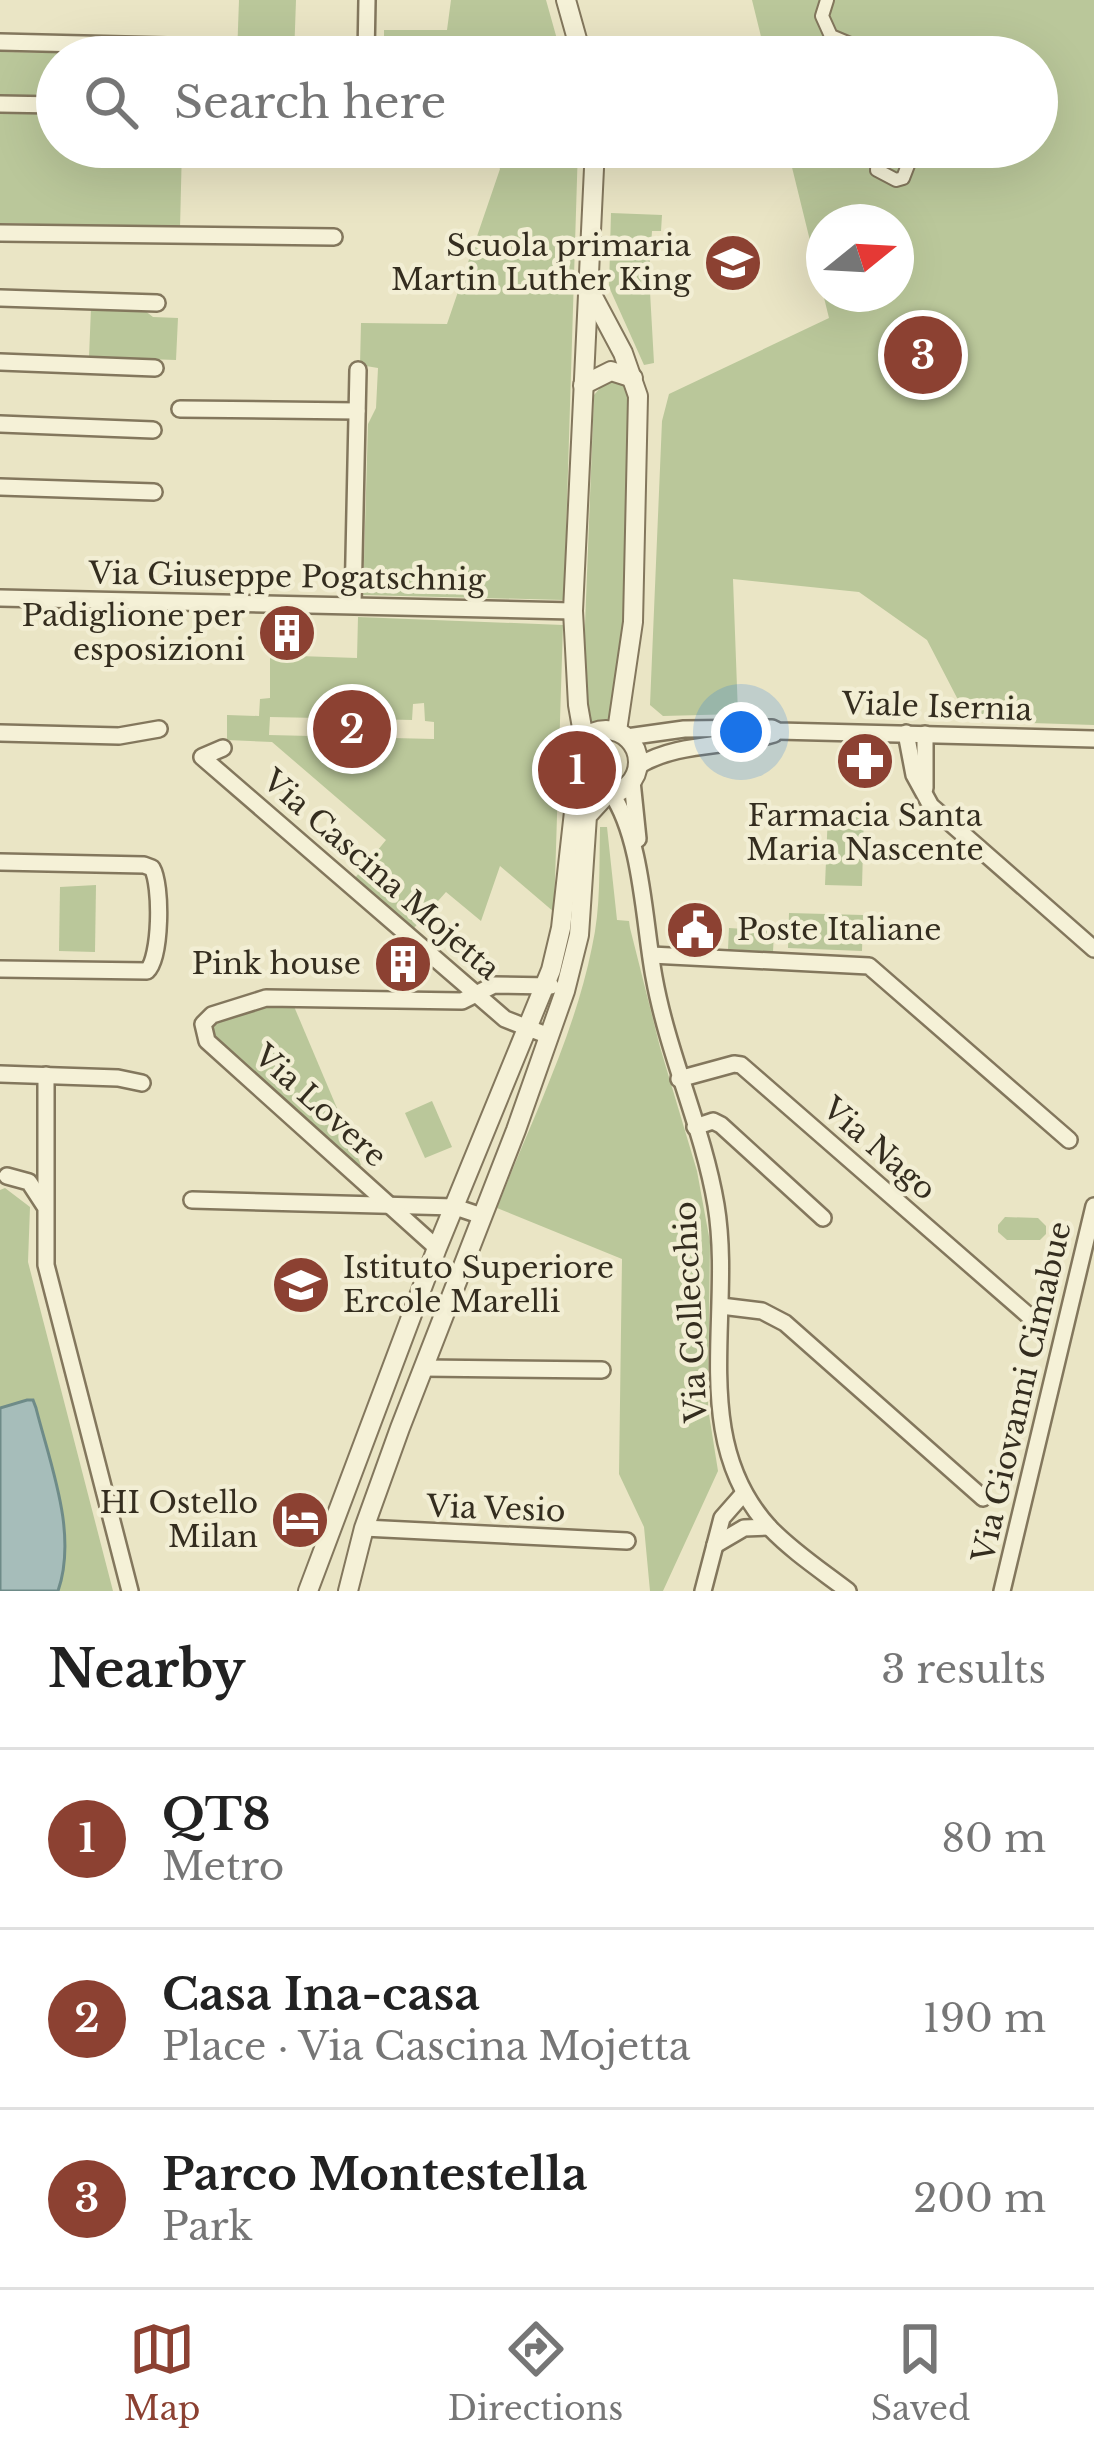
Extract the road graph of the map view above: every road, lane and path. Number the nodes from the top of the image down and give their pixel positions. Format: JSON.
{"nodes":[{"id":1,"x":367,"y":0,"type":"edge"},
{"id":2,"x":566,"y":0,"type":"edge"},
{"id":3,"x":827,"y":0,"type":"edge"},
{"id":4,"x":366,"y":36,"type":"edge"},
{"id":5,"x":576,"y":36,"type":"edge"},
{"id":6,"x":831,"y":36,"type":"edge"},
{"id":7,"x":0,"y":42,"type":"edge"},
{"id":8,"x":36,"y":43,"type":"edge"},
{"id":9,"x":0,"y":104,"type":"edge"},
{"id":10,"x":36,"y":105,"type":"edge"},
{"id":11,"x":594,"y":168,"type":"edge"},
{"id":12,"x":877,"y":168,"type":"edge"},
{"id":13,"x":907,"y":168,"type":"edge"},
{"id":14,"x":0,"y":233,"type":"edge"},
{"id":15,"x":334,"y":237,"type":"dead end"},
{"id":16,"x":590,"y":291,"type":"junction"},
{"id":17,"x":0,"y":298,"type":"edge"},
{"id":18,"x":157,"y":303,"type":"dead end"},
{"id":19,"x":0,"y":362,"type":"edge"},
{"id":20,"x":154,"y":368,"type":"dead end"},
{"id":21,"x":358,"y":370,"type":"dead end"},
{"id":22,"x":633,"y":378,"type":"junction"},
{"id":23,"x":583,"y":385,"type":"junction"},
{"id":24,"x":180,"y":409,"type":"dead end"},
{"id":25,"x":357,"y":411,"type":"junction"},
{"id":26,"x":0,"y":424,"type":"edge"},
{"id":27,"x":153,"y":430,"type":"dead end"},
{"id":28,"x":0,"y":487,"type":"edge"},
{"id":29,"x":154,"y":492,"type":"dead end"},
{"id":30,"x":0,"y":598,"type":"edge"},
{"id":31,"x":352,"y":604,"type":"junction"},
{"id":32,"x":573,"y":611,"type":"junction"},
{"id":33,"x":159,"y":729,"type":"dead end"},
{"id":34,"x":778,"y":731,"type":"junction"},
{"id":35,"x":0,"y":733,"type":"edge"},
{"id":36,"x":906,"y":733,"type":"junction"},
{"id":37,"x":622,"y":734,"type":"junction"},
{"id":38,"x":925,"y":734,"type":"junction"},
{"id":39,"x":584,"y":739,"type":"junction"},
{"id":40,"x":1094,"y":739,"type":"edge"},
{"id":41,"x":223,"y":748,"type":"dead end"},
{"id":42,"x":635,"y":773,"type":"junction"},
{"id":43,"x":578,"y":776,"type":"junction"},
{"id":44,"x":609,"y":794,"type":"junction"},
{"id":45,"x":926,"y":797,"type":"junction"},
{"id":46,"x":636,"y":860,"type":"junction"},
{"id":47,"x":0,"y":862,"type":"edge"},
{"id":48,"x":1094,"y":949,"type":"edge"},
{"id":49,"x":651,"y":955,"type":"junction"},
{"id":50,"x":0,"y":969,"type":"edge"},
{"id":51,"x":556,"y":987,"type":"junction"},
{"id":52,"x":477,"y":993,"type":"junction"},
{"id":53,"x":526,"y":1030,"type":"junction"},
{"id":54,"x":549,"y":1036,"type":"junction"},
{"id":55,"x":0,"y":1074,"type":"edge"},
{"id":56,"x":46,"y":1076,"type":"junction"},
{"id":57,"x":679,"y":1079,"type":"junction"},
{"id":58,"x":142,"y":1083,"type":"dead end"},
{"id":59,"x":694,"y":1127,"type":"junction"},
{"id":60,"x":1069,"y":1139,"type":"dead end"},
{"id":61,"x":45,"y":1158,"type":"junction"},
{"id":62,"x":4,"y":1177,"type":"edge"},
{"id":63,"x":192,"y":1201,"type":"dead end"},
{"id":64,"x":391,"y":1206,"type":"junction"},
{"id":65,"x":1094,"y":1206,"type":"edge"},
{"id":66,"x":45,"y":1207,"type":"junction"},
{"id":67,"x":455,"y":1207,"type":"junction"},
{"id":68,"x":482,"y":1216,"type":"junction"},
{"id":69,"x":823,"y":1218,"type":"dead end"},
{"id":70,"x":437,"y":1248,"type":"junction"},
{"id":71,"x":721,"y":1306,"type":"junction"},
{"id":72,"x":1029,"y":1316,"type":"dead end"},
{"id":73,"x":423,"y":1368,"type":"junction"},
{"id":74,"x":602,"y":1370,"type":"dead end"},
{"id":75,"x":744,"y":1493,"type":"junction"},
{"id":76,"x":983,"y":1498,"type":"dead end"},
{"id":77,"x":769,"y":1527,"type":"junction"},
{"id":78,"x":364,"y":1528,"type":"junction"},
{"id":79,"x":627,"y":1541,"type":"dead end"},
{"id":80,"x":715,"y":1545,"type":"junction"},
{"id":81,"x":130,"y":1591,"type":"edge"},
{"id":82,"x":308,"y":1591,"type":"edge"},
{"id":83,"x":348,"y":1591,"type":"edge"},
{"id":84,"x":703,"y":1591,"type":"edge"},
{"id":85,"x":848,"y":1591,"type":"edge"},
{"id":86,"x":1003,"y":1591,"type":"edge"}],
"edges":[{"from":1,"to":4,"type":"street"},
{"from":2,"to":5,"type":"street"},
{"from":3,"to":6,"type":"street"},
{"from":7,"to":8,"type":"street"},
{"from":9,"to":10,"type":"street"},
{"from":11,"to":16,"type":"street"},
{"from":12,"to":13,"type":"street"},
{"from":14,"to":15,"type":"street"},
{"from":16,"to":22,"type":"street"},
{"from":16,"to":23,"type":"street"},
{"from":17,"to":18,"type":"street"},
{"from":19,"to":20,"type":"street"},
{"from":21,"to":25,"type":"street"},
{"from":22,"to":23,"type":"street"},
{"from":22,"to":37,"type":"street"},
{"from":23,"to":32,"type":"street"},
{"from":24,"to":25,"type":"street"},
{"from":25,"to":31,"type":"street"},
{"from":26,"to":27,"type":"street"},
{"from":28,"to":29,"type":"street"},
{"from":30,"to":31,"type":"street","name":"Via Giuseppe Pogatschnig"},
{"from":31,"to":32,"type":"street","name":"Via Giuseppe Pogatschnig"},
{"from":32,"to":39,"type":"street"},
{"from":33,"to":35,"type":"street"},
{"from":34,"to":36,"type":"street","name":"Viale Isernia"},
{"from":34,"to":37,"type":"street","name":"Viale Isernia"},
{"from":34,"to":42,"type":"street","name":"Viale Isernia"},
{"from":36,"to":38,"type":"street","name":"Viale Isernia"},
{"from":36,"to":45,"type":"street"},
{"from":37,"to":39,"type":"street"},
{"from":37,"to":42,"type":"street"},
{"from":38,"to":40,"type":"street","name":"Viale Isernia"},
{"from":38,"to":45,"type":"street"},
{"from":39,"to":43,"type":"street"},
{"from":41,"to":52,"type":"street","name":"Via Cascina Mojetta"},
{"from":42,"to":44,"type":"street"},
{"from":42,"to":46,"type":"street"},
{"from":43,"to":44,"type":"street"},
{"from":43,"to":51,"type":"street"},
{"from":44,"to":46,"type":"street"},
{"from":44,"to":51,"type":"street"},
{"from":45,"to":48,"type":"street"},
{"from":46,"to":49,"type":"street","name":"Via Collecchio"},
{"from":47,"to":50,"type":"street"},
{"from":49,"to":57,"type":"street","name":"Via Collecchio"},
{"from":49,"to":60,"type":"street"},
{"from":51,"to":52,"type":"street"},
{"from":51,"to":53,"type":"street"},
{"from":51,"to":54,"type":"street"},
{"from":52,"to":53,"type":"street","name":"Via Cascina Mojetta"},
{"from":52,"to":64,"type":"street","name":"Via Lovere"},
{"from":53,"to":54,"type":"street","name":"Via Cascina Mojetta"},
{"from":53,"to":67,"type":"street"},
{"from":54,"to":68,"type":"street"},
{"from":55,"to":56,"type":"street"},
{"from":56,"to":58,"type":"street"},
{"from":56,"to":61,"type":"street"},
{"from":57,"to":59,"type":"street","name":"Via Collecchio"},
{"from":57,"to":72,"type":"street","name":"Via Nago"},
{"from":59,"to":69,"type":"street"},
{"from":59,"to":71,"type":"street","name":"Via Collecchio"},
{"from":61,"to":62,"type":"street"},
{"from":61,"to":66,"type":"street"},
{"from":62,"to":66,"type":"street"},
{"from":63,"to":64,"type":"street"},
{"from":64,"to":67,"type":"street","name":"Via Lovere"},
{"from":64,"to":70,"type":"street"},
{"from":65,"to":86,"type":"street","name":"Via Giovanni Cimabue"},
{"from":66,"to":81,"type":"street"},
{"from":67,"to":68,"type":"street","name":"Via Lovere"},
{"from":67,"to":70,"type":"street"},
{"from":68,"to":73,"type":"street"},
{"from":70,"to":82,"type":"street"},
{"from":71,"to":75,"type":"street","name":"Via Collecchio"},
{"from":71,"to":76,"type":"street"},
{"from":73,"to":74,"type":"street"},
{"from":73,"to":78,"type":"street"},
{"from":75,"to":77,"type":"street","name":"Via Collecchio"},
{"from":75,"to":80,"type":"street"},
{"from":77,"to":80,"type":"street"},
{"from":77,"to":85,"type":"street","name":"Via Collecchio"},
{"from":78,"to":79,"type":"street","name":"Via Vesio"},
{"from":78,"to":83,"type":"street"},
{"from":80,"to":84,"type":"street"}]}
